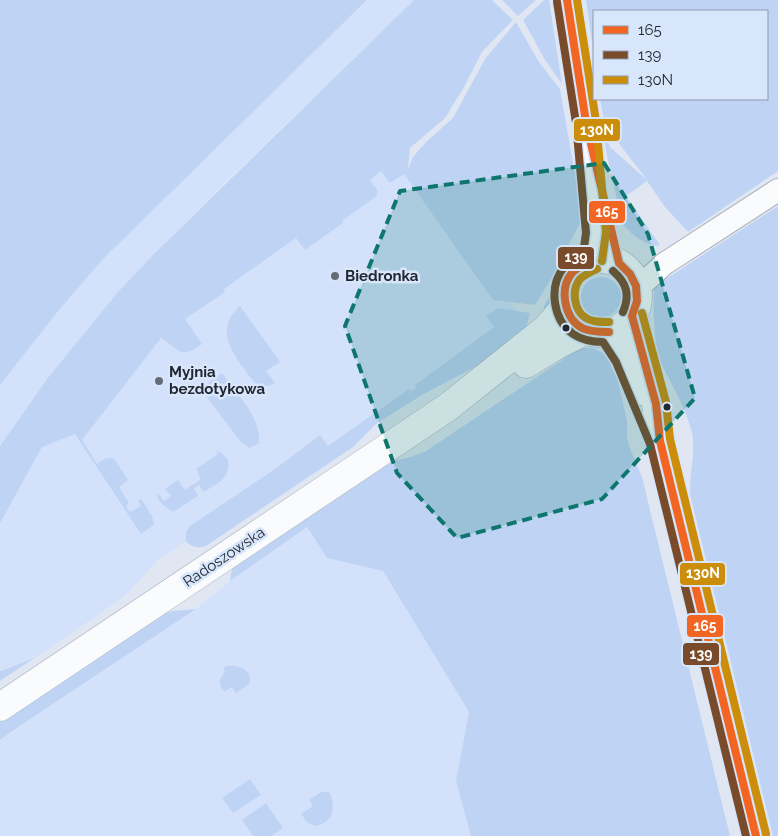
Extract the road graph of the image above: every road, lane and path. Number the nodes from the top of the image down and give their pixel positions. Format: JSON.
{"nodes":[{"id":1,"x":567,"y":0,"type":"edge"},
{"id":2,"x":778,"y":190,"type":"edge"},
{"id":3,"x":620,"y":271,"type":"junction"},
{"id":4,"x":566,"y":306,"type":"junction"},
{"id":5,"x":632,"y":316,"type":"junction"},
{"id":6,"x":598,"y":331,"type":"junction"},
{"id":7,"x":448,"y":407,"type":"junction"},
{"id":8,"x":660,"y":441,"type":"junction"},
{"id":9,"x":0,"y":707,"type":"edge"},
{"id":10,"x":756,"y":836,"type":"edge"}],
"edges":[{"from":1,"to":3,"type":"street"},
{"from":2,"to":3,"type":"street"},
{"from":3,"to":4,"type":"street"},
{"from":3,"to":5,"type":"street"},
{"from":4,"to":6,"type":"street"},
{"from":4,"to":7,"type":"street","name":"Radoszowska"},
{"from":5,"to":6,"type":"street"},
{"from":5,"to":8,"type":"street"},
{"from":6,"to":7,"type":"street","name":"Radoszowska"},
{"from":6,"to":8,"type":"street"},
{"from":7,"to":9,"type":"street","name":"Radoszowska"},
{"from":8,"to":10,"type":"street"}]}
